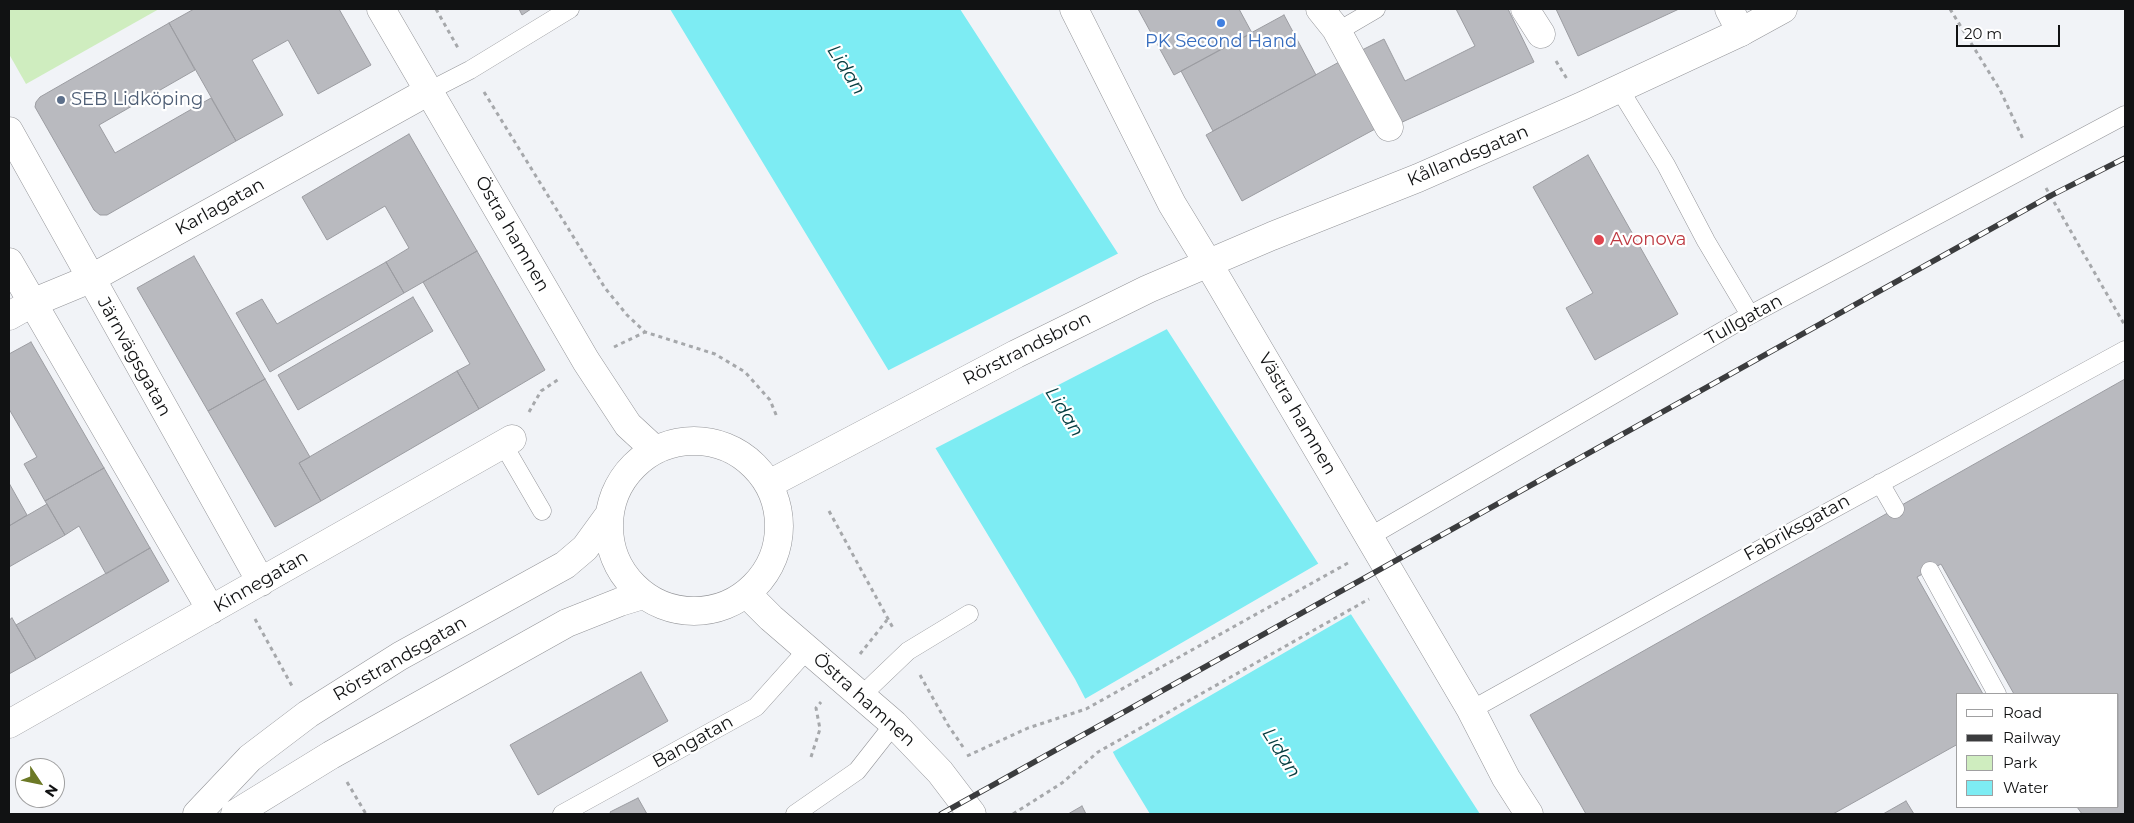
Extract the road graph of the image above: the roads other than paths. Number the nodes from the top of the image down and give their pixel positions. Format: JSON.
{"nodes":[{"id":1,"x":381,"y":9,"type":"edge"},
{"id":2,"x":570,"y":9,"type":"edge"},
{"id":3,"x":1074,"y":9,"type":"edge"},
{"id":4,"x":1376,"y":9,"type":"edge"},
{"id":5,"x":1525,"y":9,"type":"edge"},
{"id":6,"x":1783,"y":9,"type":"edge"},
{"id":7,"x":1328,"y":19,"type":"edge"},
{"id":8,"x":1735,"y":20,"type":"edge"},
{"id":9,"x":1541,"y":34,"type":"road end"},
{"id":10,"x":1620,"y":90,"type":"junction"},
{"id":11,"x":429,"y":91,"type":"junction"},
{"id":12,"x":2125,"y":115,"type":"edge"},
{"id":13,"x":1388,"y":127,"type":"dead end"},
{"id":14,"x":9,"y":131,"type":"edge"},
{"id":15,"x":9,"y":262,"type":"edge"},
{"id":16,"x":1208,"y":263,"type":"junction"},
{"id":17,"x":90,"y":279,"type":"junction"},
{"id":18,"x":1148,"y":290,"type":"joint"},
{"id":19,"x":32,"y":303,"type":"junction"},
{"id":20,"x":9,"y":316,"type":"edge"},
{"id":21,"x":1750,"y":316,"type":"junction"},
{"id":22,"x":2125,"y":350,"type":"edge"},
{"id":23,"x":508,"y":441,"type":"joint"},
{"id":24,"x":654,"y":449,"type":"junction"},
{"id":25,"x":1880,"y":483,"type":"junction"},
{"id":26,"x":770,"y":484,"type":"junction"},
{"id":27,"x":1895,"y":509,"type":"dead end"},
{"id":28,"x":542,"y":511,"type":"dead end"},
{"id":29,"x":609,"y":515,"type":"junction"},
{"id":30,"x":1369,"y":537,"type":"junction"},
{"id":31,"x":1930,"y":571,"type":"dead end"},
{"id":32,"x":261,"y":582,"type":"junction"},
{"id":33,"x":747,"y":594,"type":"junction"},
{"id":34,"x":643,"y":595,"type":"junction"},
{"id":35,"x":211,"y":610,"type":"junction"},
{"id":36,"x":969,"y":614,"type":"dead end"},
{"id":37,"x":807,"y":650,"type":"junction"},
{"id":38,"x":1996,"y":693,"type":"edge"},
{"id":39,"x":862,"y":695,"type":"junction"},
{"id":40,"x":1472,"y":710,"type":"junction"},
{"id":41,"x":9,"y":724,"type":"edge"},
{"id":42,"x":894,"y":724,"type":"junction"},
{"id":43,"x":197,"y":814,"type":"edge"},
{"id":44,"x":235,"y":814,"type":"edge"},
{"id":45,"x":562,"y":814,"type":"edge"},
{"id":46,"x":795,"y":814,"type":"edge"},
{"id":47,"x":972,"y":814,"type":"edge"},
{"id":48,"x":1529,"y":814,"type":"edge"}],
"edges":[{"from":1,"to":11,"type":"street","name":"Östra hamnen"},
{"from":2,"to":11,"type":"lane"},
{"from":3,"to":16,"type":"street","name":"Västra hamnen"},
{"from":4,"to":7,"type":"lane"},
{"from":5,"to":9,"type":"street"},
{"from":6,"to":8,"type":"street","name":"Kållandsgatan"},
{"from":7,"to":13,"type":"street"},
{"from":8,"to":10,"type":"street","name":"Kållandsgatan"},
{"from":10,"to":16,"type":"street","name":"Kållandsgatan"},
{"from":10,"to":21,"type":"lane"},
{"from":11,"to":17,"type":"street","name":"Karlagatan"},
{"from":11,"to":24,"type":"street","name":"Östra hamnen"},
{"from":12,"to":21,"type":"lane","name":"Tullgatan"},
{"from":14,"to":17,"type":"street","name":"Järnvägsgatan"},
{"from":15,"to":19,"type":"street"},
{"from":16,"to":18,"type":"street","name":"Kållandsgatan"},
{"from":16,"to":30,"type":"street","name":"Västra hamnen"},
{"from":17,"to":19,"type":"street","name":"Karlagatan"},
{"from":17,"to":32,"type":"street","name":"Järnvägsgatan"},
{"from":18,"to":26,"type":"street","name":"Rörstrandsbron"},
{"from":19,"to":20,"type":"street","name":"Karlagatan"},
{"from":19,"to":35,"type":"street"},
{"from":21,"to":30,"type":"lane","name":"Tullgatan"},
{"from":22,"to":25,"type":"lane","name":"Fabriksgatan"},
{"from":23,"to":28,"type":"lane"},
{"from":23,"to":32,"type":"street","name":"Kinnegatan"},
{"from":24,"to":26,"type":"street"},
{"from":24,"to":29,"type":"street"},
{"from":25,"to":27,"type":"lane"},
{"from":25,"to":40,"type":"lane","name":"Fabriksgatan"},
{"from":26,"to":33,"type":"street"},
{"from":29,"to":34,"type":"street"},
{"from":29,"to":43,"type":"street","name":"Rörstrandsgatan"},
{"from":30,"to":40,"type":"street","name":"Västra hamnen"},
{"from":31,"to":38,"type":"lane"},
{"from":32,"to":35,"type":"street","name":"Kinnegatan"},
{"from":33,"to":34,"type":"street"},
{"from":33,"to":37,"type":"street","name":"Östra hamnen"},
{"from":34,"to":44,"type":"street"},
{"from":35,"to":41,"type":"street","name":"Kinnegatan"},
{"from":36,"to":39,"type":"lane"},
{"from":37,"to":39,"type":"street","name":"Östra hamnen"},
{"from":37,"to":45,"type":"lane","name":"Bangatan"},
{"from":39,"to":42,"type":"street","name":"Östra hamnen"},
{"from":40,"to":48,"type":"street","name":"Västra hamnen"},
{"from":42,"to":46,"type":"lane"},
{"from":42,"to":47,"type":"street","name":"Östra hamnen"}]}
